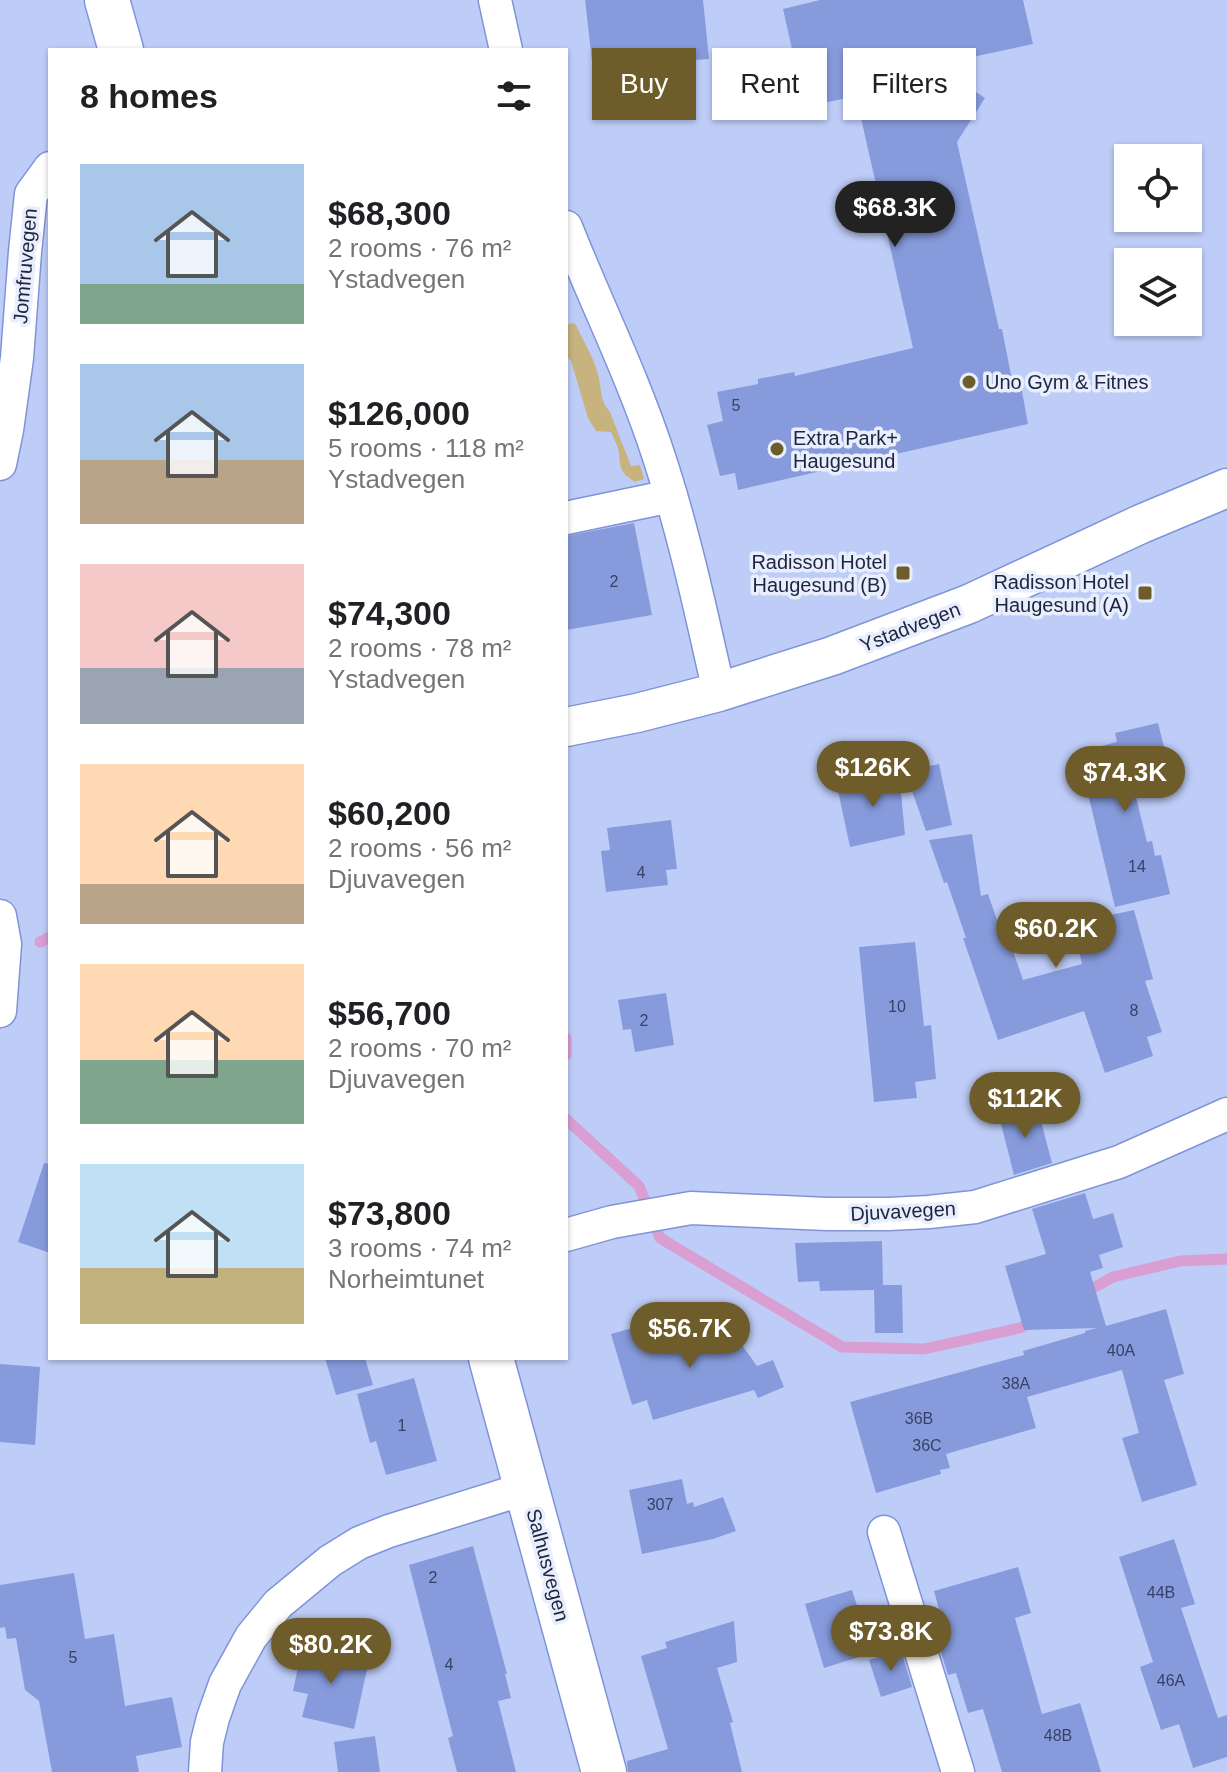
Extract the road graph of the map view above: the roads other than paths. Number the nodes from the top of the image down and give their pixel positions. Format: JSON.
{"nodes":[{"id":1,"x":107,"y":0,"type":"edge"},
{"id":2,"x":495,"y":0,"type":"edge"},
{"id":3,"x":120,"y":48,"type":"edge"},
{"id":4,"x":506,"y":48,"type":"edge"},
{"id":5,"x":48,"y":171,"type":"edge"},
{"id":6,"x":568,"y":232,"type":"edge"},
{"id":7,"x":0,"y":464,"type":"edge"},
{"id":8,"x":1227,"y":488,"type":"edge"},
{"id":9,"x":671,"y":496,"type":"junction"},
{"id":10,"x":568,"y":518,"type":"edge"},
{"id":11,"x":719,"y":692,"type":"junction"},
{"id":12,"x":568,"y":727,"type":"edge"},
{"id":13,"x":0,"y":916,"type":"edge"},
{"id":14,"x":0,"y":1011,"type":"edge"},
{"id":15,"x":1227,"y":1114,"type":"edge"},
{"id":16,"x":568,"y":1234,"type":"edge"},
{"id":17,"x":492,"y":1360,"type":"edge"},
{"id":18,"x":527,"y":1488,"type":"junction"},
{"id":19,"x":884,"y":1532,"type":"dead end"},
{"id":20,"x":205,"y":1772,"type":"edge"},
{"id":21,"x":604,"y":1772,"type":"edge"},
{"id":22,"x":958,"y":1772,"type":"edge"}],
"edges":[{"from":1,"to":3,"type":"main road"},
{"from":2,"to":4,"type":"street"},
{"from":5,"to":7,"type":"street","name":"Jomfruvegen"},
{"from":6,"to":9,"type":"street"},
{"from":8,"to":11,"type":"street","name":"Ystadvegen"},
{"from":9,"to":10,"type":"street"},
{"from":9,"to":11,"type":"street"},
{"from":11,"to":12,"type":"street","name":"Ystadvegen"},
{"from":13,"to":14,"type":"street"},
{"from":15,"to":16,"type":"street","name":"Djuvavegen"},
{"from":17,"to":18,"type":"main road","name":"Salhusvegen"},
{"from":18,"to":20,"type":"street"},
{"from":18,"to":21,"type":"main road","name":"Salhusvegen"},
{"from":19,"to":22,"type":"street"}]}
